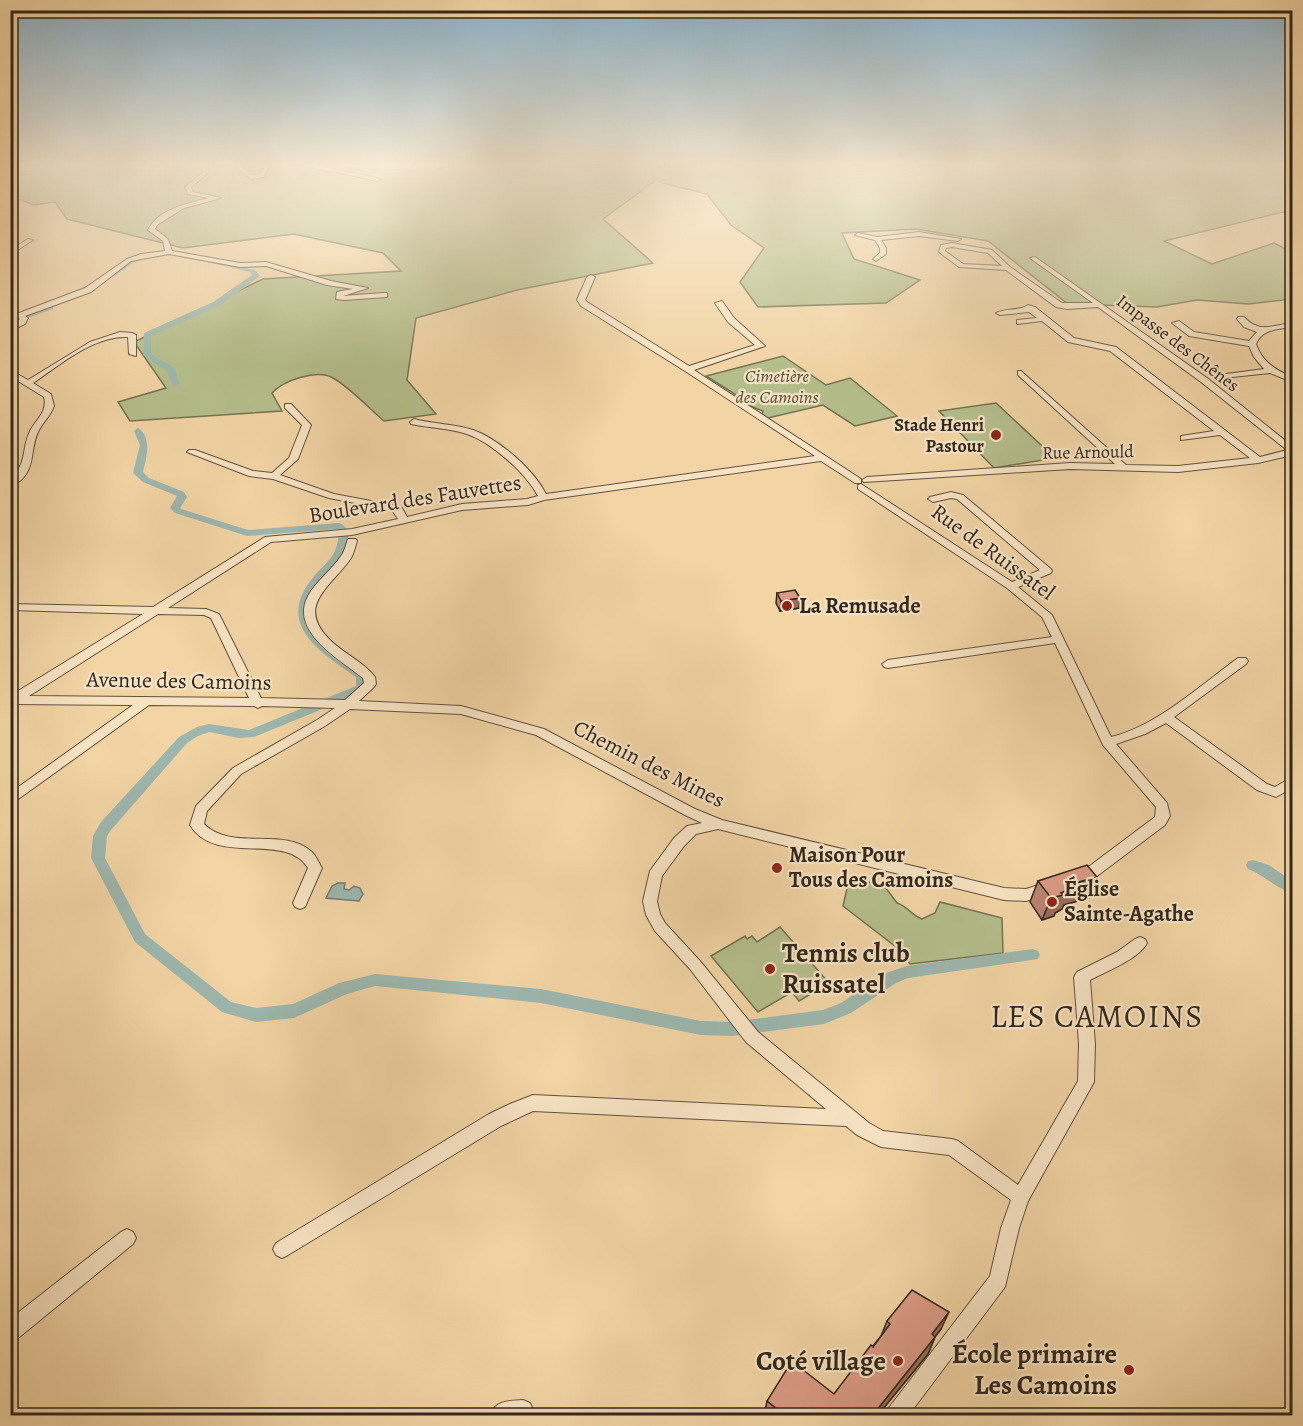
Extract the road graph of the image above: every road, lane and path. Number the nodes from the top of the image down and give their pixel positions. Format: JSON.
{"nodes":[{"id":1,"x":153,"y":232,"type":"edge"},
{"id":2,"x":858,"y":235,"type":"dead end"},
{"id":3,"x":878,"y":239,"type":"junction"},
{"id":4,"x":30,"y":240,"type":"dead end"},
{"id":5,"x":169,"y":252,"type":"junction"},
{"id":6,"x":10,"y":253,"type":"edge"},
{"id":7,"x":996,"y":254,"type":"junction"},
{"id":8,"x":1033,"y":258,"type":"dead end"},
{"id":9,"x":876,"y":259,"type":"dead end"},
{"id":10,"x":1008,"y":268,"type":"junction"},
{"id":11,"x":591,"y":277,"type":"dead end"},
{"id":12,"x":384,"y":295,"type":"dead end"},
{"id":13,"x":719,"y":303,"type":"dead end"},
{"id":14,"x":1100,"y":305,"type":"junction"},
{"id":15,"x":10,"y":311,"type":"edge"},
{"id":16,"x":1000,"y":313,"type":"dead end"},
{"id":17,"x":21,"y":316,"type":"junction"},
{"id":18,"x":1044,"y":319,"type":"junction"},
{"id":19,"x":1241,"y":319,"type":"dead end"},
{"id":20,"x":1020,"y":322,"type":"dead end"},
{"id":21,"x":1176,"y":322,"type":"dead end"},
{"id":22,"x":1293,"y":325,"type":"edge"},
{"id":23,"x":10,"y":329,"type":"edge"},
{"id":24,"x":1262,"y":331,"type":"junction"},
{"id":25,"x":1252,"y":344,"type":"junction"},
{"id":26,"x":134,"y":354,"type":"dead end"},
{"id":27,"x":688,"y":369,"type":"junction"},
{"id":28,"x":1272,"y":370,"type":"junction"},
{"id":29,"x":10,"y":372,"type":"edge"},
{"id":30,"x":1022,"y":373,"type":"dead end"},
{"id":31,"x":1226,"y":376,"type":"dead end"},
{"id":32,"x":1293,"y":380,"type":"edge"},
{"id":33,"x":28,"y":383,"type":"junction"},
{"id":34,"x":288,"y":406,"type":"dead end"},
{"id":35,"x":414,"y":422,"type":"dead end"},
{"id":36,"x":1224,"y":432,"type":"junction"},
{"id":37,"x":1184,"y":438,"type":"dead end"},
{"id":38,"x":1293,"y":451,"type":"edge"},
{"id":39,"x":192,"y":452,"type":"dead end"},
{"id":40,"x":823,"y":458,"type":"junction"},
{"id":41,"x":1258,"y":460,"type":"junction"},
{"id":42,"x":1123,"y":466,"type":"junction"},
{"id":43,"x":274,"y":476,"type":"junction"},
{"id":44,"x":10,"y":484,"type":"edge"},
{"id":45,"x":867,"y":485,"type":"junction"},
{"id":46,"x":543,"y":497,"type":"junction"},
{"id":47,"x":933,"y":499,"type":"dead end"},
{"id":48,"x":404,"y":520,"type":"junction"},
{"id":49,"x":352,"y":537,"type":"junction"},
{"id":50,"x":1011,"y":586,"type":"junction"},
{"id":51,"x":10,"y":607,"type":"edge"},
{"id":52,"x":157,"y":610,"type":"junction"},
{"id":53,"x":1059,"y":639,"type":"junction"},
{"id":54,"x":1242,"y":661,"type":"dead end"},
{"id":55,"x":888,"y":664,"type":"dead end"},
{"id":56,"x":12,"y":700,"type":"edge"},
{"id":57,"x":146,"y":702,"type":"junction"},
{"id":58,"x":258,"y":704,"type":"junction"},
{"id":59,"x":342,"y":705,"type":"junction"},
{"id":60,"x":1165,"y":716,"type":"junction"},
{"id":61,"x":1107,"y":742,"type":"junction"},
{"id":62,"x":1293,"y":782,"type":"edge"},
{"id":63,"x":10,"y":800,"type":"edge"},
{"id":64,"x":719,"y":824,"type":"junction"},
{"id":65,"x":1110,"y":859,"type":"joint"},
{"id":66,"x":300,"y":903,"type":"dead end"},
{"id":67,"x":1140,"y":942,"type":"dead end"},
{"id":68,"x":847,"y":1118,"type":"junction"},
{"id":69,"x":1021,"y":1197,"type":"junction"},
{"id":70,"x":127,"y":1238,"type":"dead end"},
{"id":71,"x":282,"y":1249,"type":"dead end"},
{"id":72,"x":10,"y":1332,"type":"edge"},
{"id":73,"x":499,"y":1416,"type":"edge"},
{"id":74,"x":526,"y":1416,"type":"edge"},
{"id":75,"x":895,"y":1416,"type":"edge"}],
"edges":[{"from":1,"to":5,"type":"street"},
{"from":2,"to":3,"type":"street"},
{"from":3,"to":7,"type":"street"},
{"from":3,"to":9,"type":"street"},
{"from":4,"to":6,"type":"street"},
{"from":5,"to":12,"type":"street"},
{"from":5,"to":17,"type":"street"},
{"from":7,"to":10,"type":"street","name":"Impasse des Chênes"},
{"from":7,"to":10,"type":"street"},
{"from":8,"to":14,"type":"street"},
{"from":10,"to":14,"type":"street","name":"Impasse des Chênes"},
{"from":11,"to":27,"type":"street"},
{"from":13,"to":27,"type":"street"},
{"from":14,"to":38,"type":"street","name":"Impasse des Chênes"},
{"from":15,"to":17,"type":"street"},
{"from":16,"to":18,"type":"street"},
{"from":17,"to":23,"type":"street"},
{"from":18,"to":20,"type":"street"},
{"from":18,"to":36,"type":"street"},
{"from":19,"to":24,"type":"street"},
{"from":21,"to":25,"type":"street"},
{"from":22,"to":24,"type":"street"},
{"from":24,"to":25,"type":"street"},
{"from":25,"to":28,"type":"street"},
{"from":26,"to":33,"type":"street"},
{"from":27,"to":40,"type":"street"},
{"from":28,"to":31,"type":"street"},
{"from":28,"to":32,"type":"street"},
{"from":29,"to":33,"type":"street"},
{"from":30,"to":42,"type":"street"},
{"from":33,"to":44,"type":"street"},
{"from":34,"to":43,"type":"street"},
{"from":35,"to":46,"type":"street"},
{"from":36,"to":37,"type":"street"},
{"from":36,"to":41,"type":"street"},
{"from":38,"to":41,"type":"street","name":"Rue Arnould"},
{"from":39,"to":43,"type":"street"},
{"from":40,"to":45,"type":"street"},
{"from":40,"to":46,"type":"street","name":"Boulevard des Fauvettes"},
{"from":41,"to":42,"type":"street","name":"Rue Arnould"},
{"from":42,"to":45,"type":"street","name":"Rue Arnould"},
{"from":43,"to":48,"type":"street"},
{"from":45,"to":50,"type":"street","name":"Rue de Ruissatel"},
{"from":46,"to":48,"type":"street","name":"Boulevard des Fauvettes"},
{"from":47,"to":50,"type":"street"},
{"from":48,"to":49,"type":"street","name":"Boulevard des Fauvettes"},
{"from":49,"to":52,"type":"street","name":"Boulevard des Fauvettes"},
{"from":49,"to":59,"type":"street"},
{"from":50,"to":53,"type":"street","name":"Rue de Ruissatel"},
{"from":51,"to":52,"type":"street"},
{"from":52,"to":56,"type":"street","name":"Boulevard des Fauvettes"},
{"from":52,"to":58,"type":"street"},
{"from":53,"to":55,"type":"street"},
{"from":53,"to":61,"type":"street","name":"Rue de Ruissatel"},
{"from":54,"to":60,"type":"street"},
{"from":56,"to":57,"type":"street","name":"Avenue des Camoins"},
{"from":57,"to":58,"type":"street","name":"Avenue des Camoins"},
{"from":57,"to":63,"type":"street"},
{"from":58,"to":59,"type":"street","name":"Avenue des Camoins"},
{"from":59,"to":64,"type":"street","name":"Chemin des Mines"},
{"from":59,"to":66,"type":"street"},
{"from":60,"to":61,"type":"street"},
{"from":60,"to":62,"type":"street"},
{"from":61,"to":65,"type":"street","name":"Rue de Ruissatel"},
{"from":64,"to":65,"type":"street","name":"Chemin des Mines"},
{"from":64,"to":68,"type":"street"},
{"from":67,"to":69,"type":"street"},
{"from":68,"to":69,"type":"street"},
{"from":68,"to":71,"type":"street"},
{"from":69,"to":75,"type":"street"},
{"from":70,"to":72,"type":"street"},
{"from":73,"to":74,"type":"street"}]}
